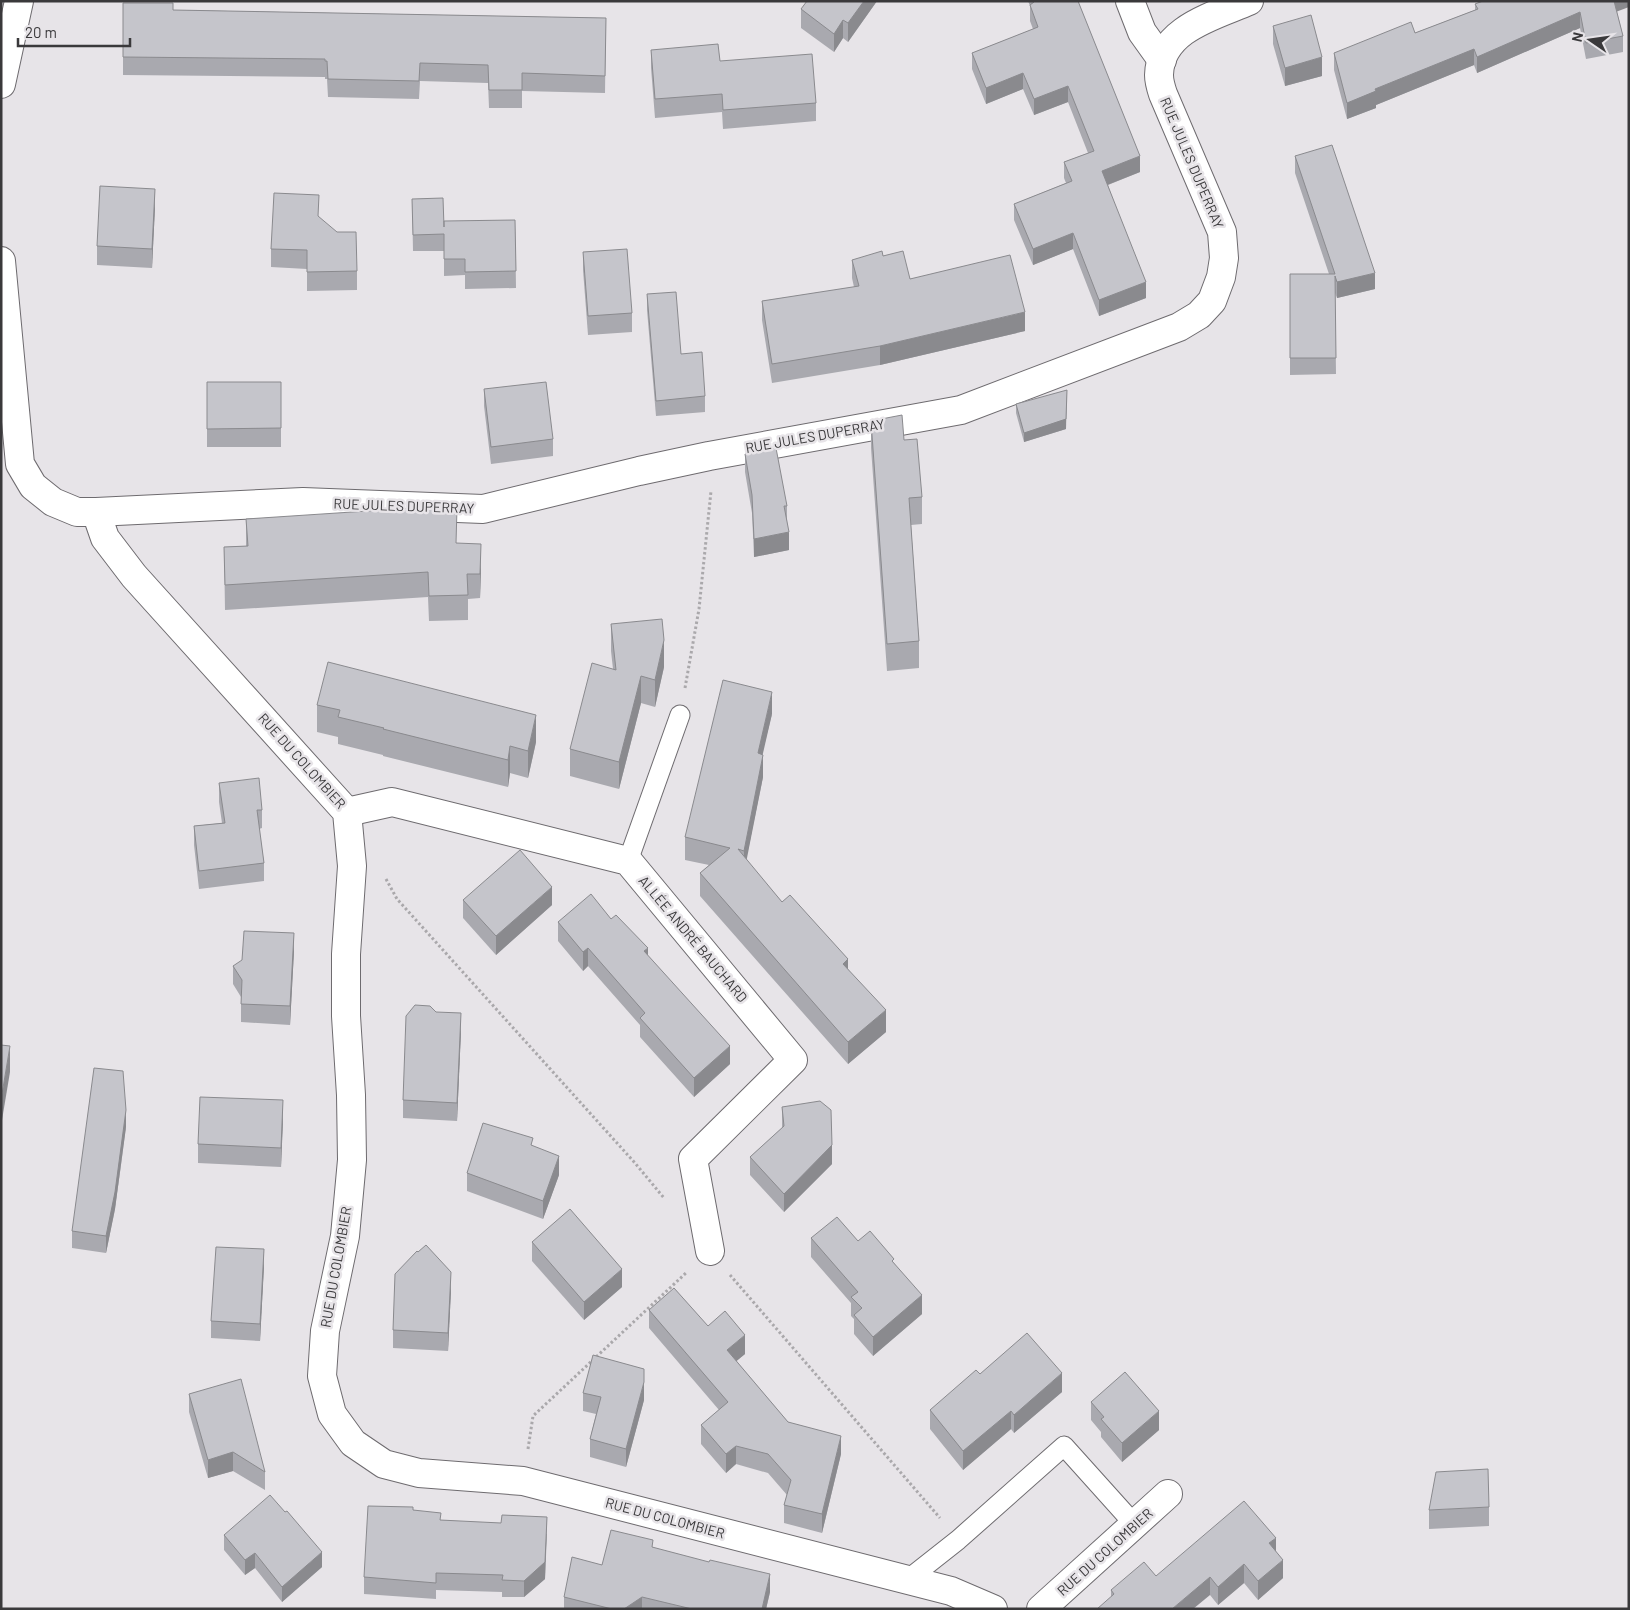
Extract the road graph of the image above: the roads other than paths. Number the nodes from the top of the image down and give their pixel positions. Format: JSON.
{"nodes":[{"id":1,"x":19,"y":1,"type":"edge"},
{"id":2,"x":1130,"y":1,"type":"edge"},
{"id":3,"x":1249,"y":1,"type":"edge"},
{"id":4,"x":1162,"y":60,"type":"junction"},
{"id":5,"x":1,"y":84,"type":"edge"},
{"id":6,"x":1,"y":262,"type":"edge"},
{"id":7,"x":96,"y":512,"type":"junction"},
{"id":8,"x":680,"y":715,"type":"road end"},
{"id":9,"x":347,"y":812,"type":"junction"},
{"id":10,"x":628,"y":861,"type":"junction"},
{"id":11,"x":710,"y":1252,"type":"road end"},
{"id":12,"x":1168,"y":1494,"type":"dead end"},
{"id":13,"x":1135,"y":1525,"type":"junction"},
{"id":14,"x":906,"y":1581,"type":"junction"},
{"id":15,"x":993,"y":1609,"type":"edge"},
{"id":16,"x":1041,"y":1609,"type":"edge"}],
"edges":[{"from":1,"to":5,"type":"street"},
{"from":2,"to":4,"type":"street"},
{"from":3,"to":4,"type":"street","name":"RUE JULES DUPERRAY"},
{"from":4,"to":7,"type":"street","name":"RUE JULES DUPERRAY"},
{"from":6,"to":7,"type":"street","name":"RUE JULES DUPERRAY"},
{"from":7,"to":9,"type":"street","name":"RUE DU COLOMBIER"},
{"from":8,"to":10,"type":"lane"},
{"from":9,"to":10,"type":"street"},
{"from":9,"to":14,"type":"street","name":"RUE DU COLOMBIER"},
{"from":10,"to":11,"type":"street","name":"ALLÉE ANDRÉ BAUCHARD"},
{"from":12,"to":13,"type":"street","name":"RUE DU COLOMBIER"},
{"from":13,"to":14,"type":"lane"},
{"from":13,"to":16,"type":"street","name":"RUE DU COLOMBIER"},
{"from":14,"to":15,"type":"street","name":"RUE DU COLOMBIER"}]}
